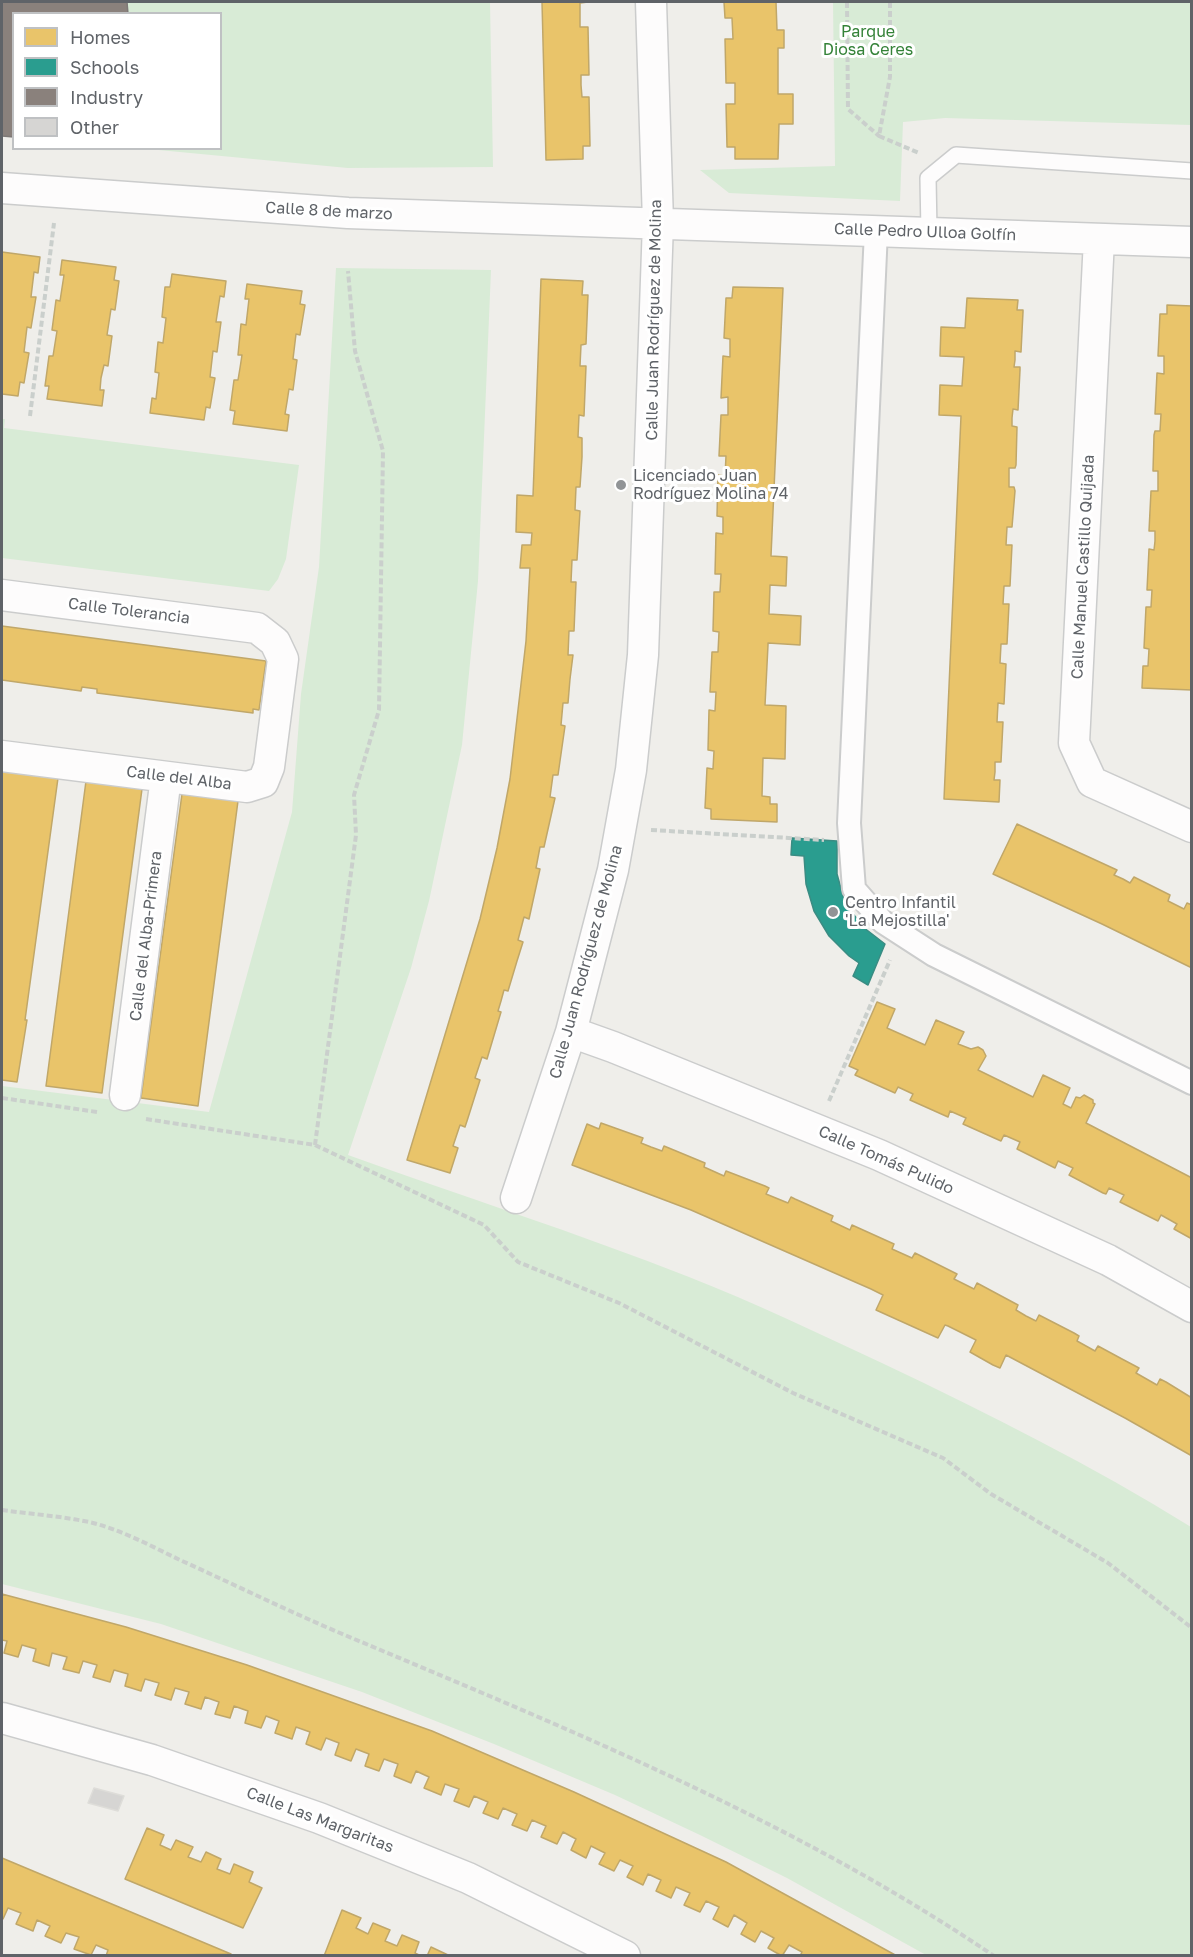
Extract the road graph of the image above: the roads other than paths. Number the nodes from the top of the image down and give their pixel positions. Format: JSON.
{"nodes":[{"id":1,"x":651,"y":2,"type":"edge"},
{"id":2,"x":1191,"y":171,"type":"edge"},
{"id":3,"x":2,"y":188,"type":"edge"},
{"id":4,"x":658,"y":222,"type":"junction"},
{"id":5,"x":876,"y":231,"type":"junction"},
{"id":6,"x":929,"y":232,"type":"junction"},
{"id":7,"x":1099,"y":239,"type":"junction"},
{"id":8,"x":1191,"y":242,"type":"edge"},
{"id":9,"x":2,"y":595,"type":"edge"},
{"id":10,"x":257,"y":627,"type":"joint"},
{"id":11,"x":2,"y":756,"type":"edge"},
{"id":12,"x":166,"y":777,"type":"junction"},
{"id":13,"x":1191,"y":827,"type":"edge"},
{"id":14,"x":571,"y":1032,"type":"junction"},
{"id":15,"x":1191,"y":1083,"type":"edge"},
{"id":16,"x":130,"y":1106,"type":"road end"},
{"id":17,"x":516,"y":1198,"type":"dead end"},
{"id":18,"x":1191,"y":1307,"type":"edge"},
{"id":19,"x":2,"y":1718,"type":"edge"},
{"id":20,"x":625,"y":1956,"type":"edge"}],
"edges":[{"from":1,"to":4,"type":"street","name":"Calle Juan Rodríguez de Molina"},
{"from":2,"to":6,"type":"lane"},
{"from":3,"to":4,"type":"street","name":"Calle 8 de marzo"},
{"from":4,"to":5,"type":"street","name":"Calle Pedro Ulloa Golfín"},
{"from":4,"to":14,"type":"street","name":"Calle Juan Rodríguez de Molina"},
{"from":5,"to":6,"type":"street","name":"Calle Pedro Ulloa Golfín"},
{"from":5,"to":15,"type":"street"},
{"from":6,"to":7,"type":"street","name":"Calle Pedro Ulloa Golfín"},
{"from":7,"to":8,"type":"street","name":"Calle Pedro Ulloa Golfín"},
{"from":7,"to":13,"type":"street","name":"Calle Manuel Castillo Quijada"},
{"from":9,"to":10,"type":"street","name":"Calle Tolerancia"},
{"from":10,"to":12,"type":"street","name":"Calle del Alba"},
{"from":11,"to":12,"type":"street","name":"Calle del Alba"},
{"from":12,"to":16,"type":"street","name":"Calle del Alba-Primera"},
{"from":14,"to":17,"type":"street","name":"Calle Juan Rodríguez de Molina"},
{"from":14,"to":18,"type":"street","name":"Calle Tomás Pulido"},
{"from":19,"to":20,"type":"street","name":"Calle Las Margaritas"}]}
